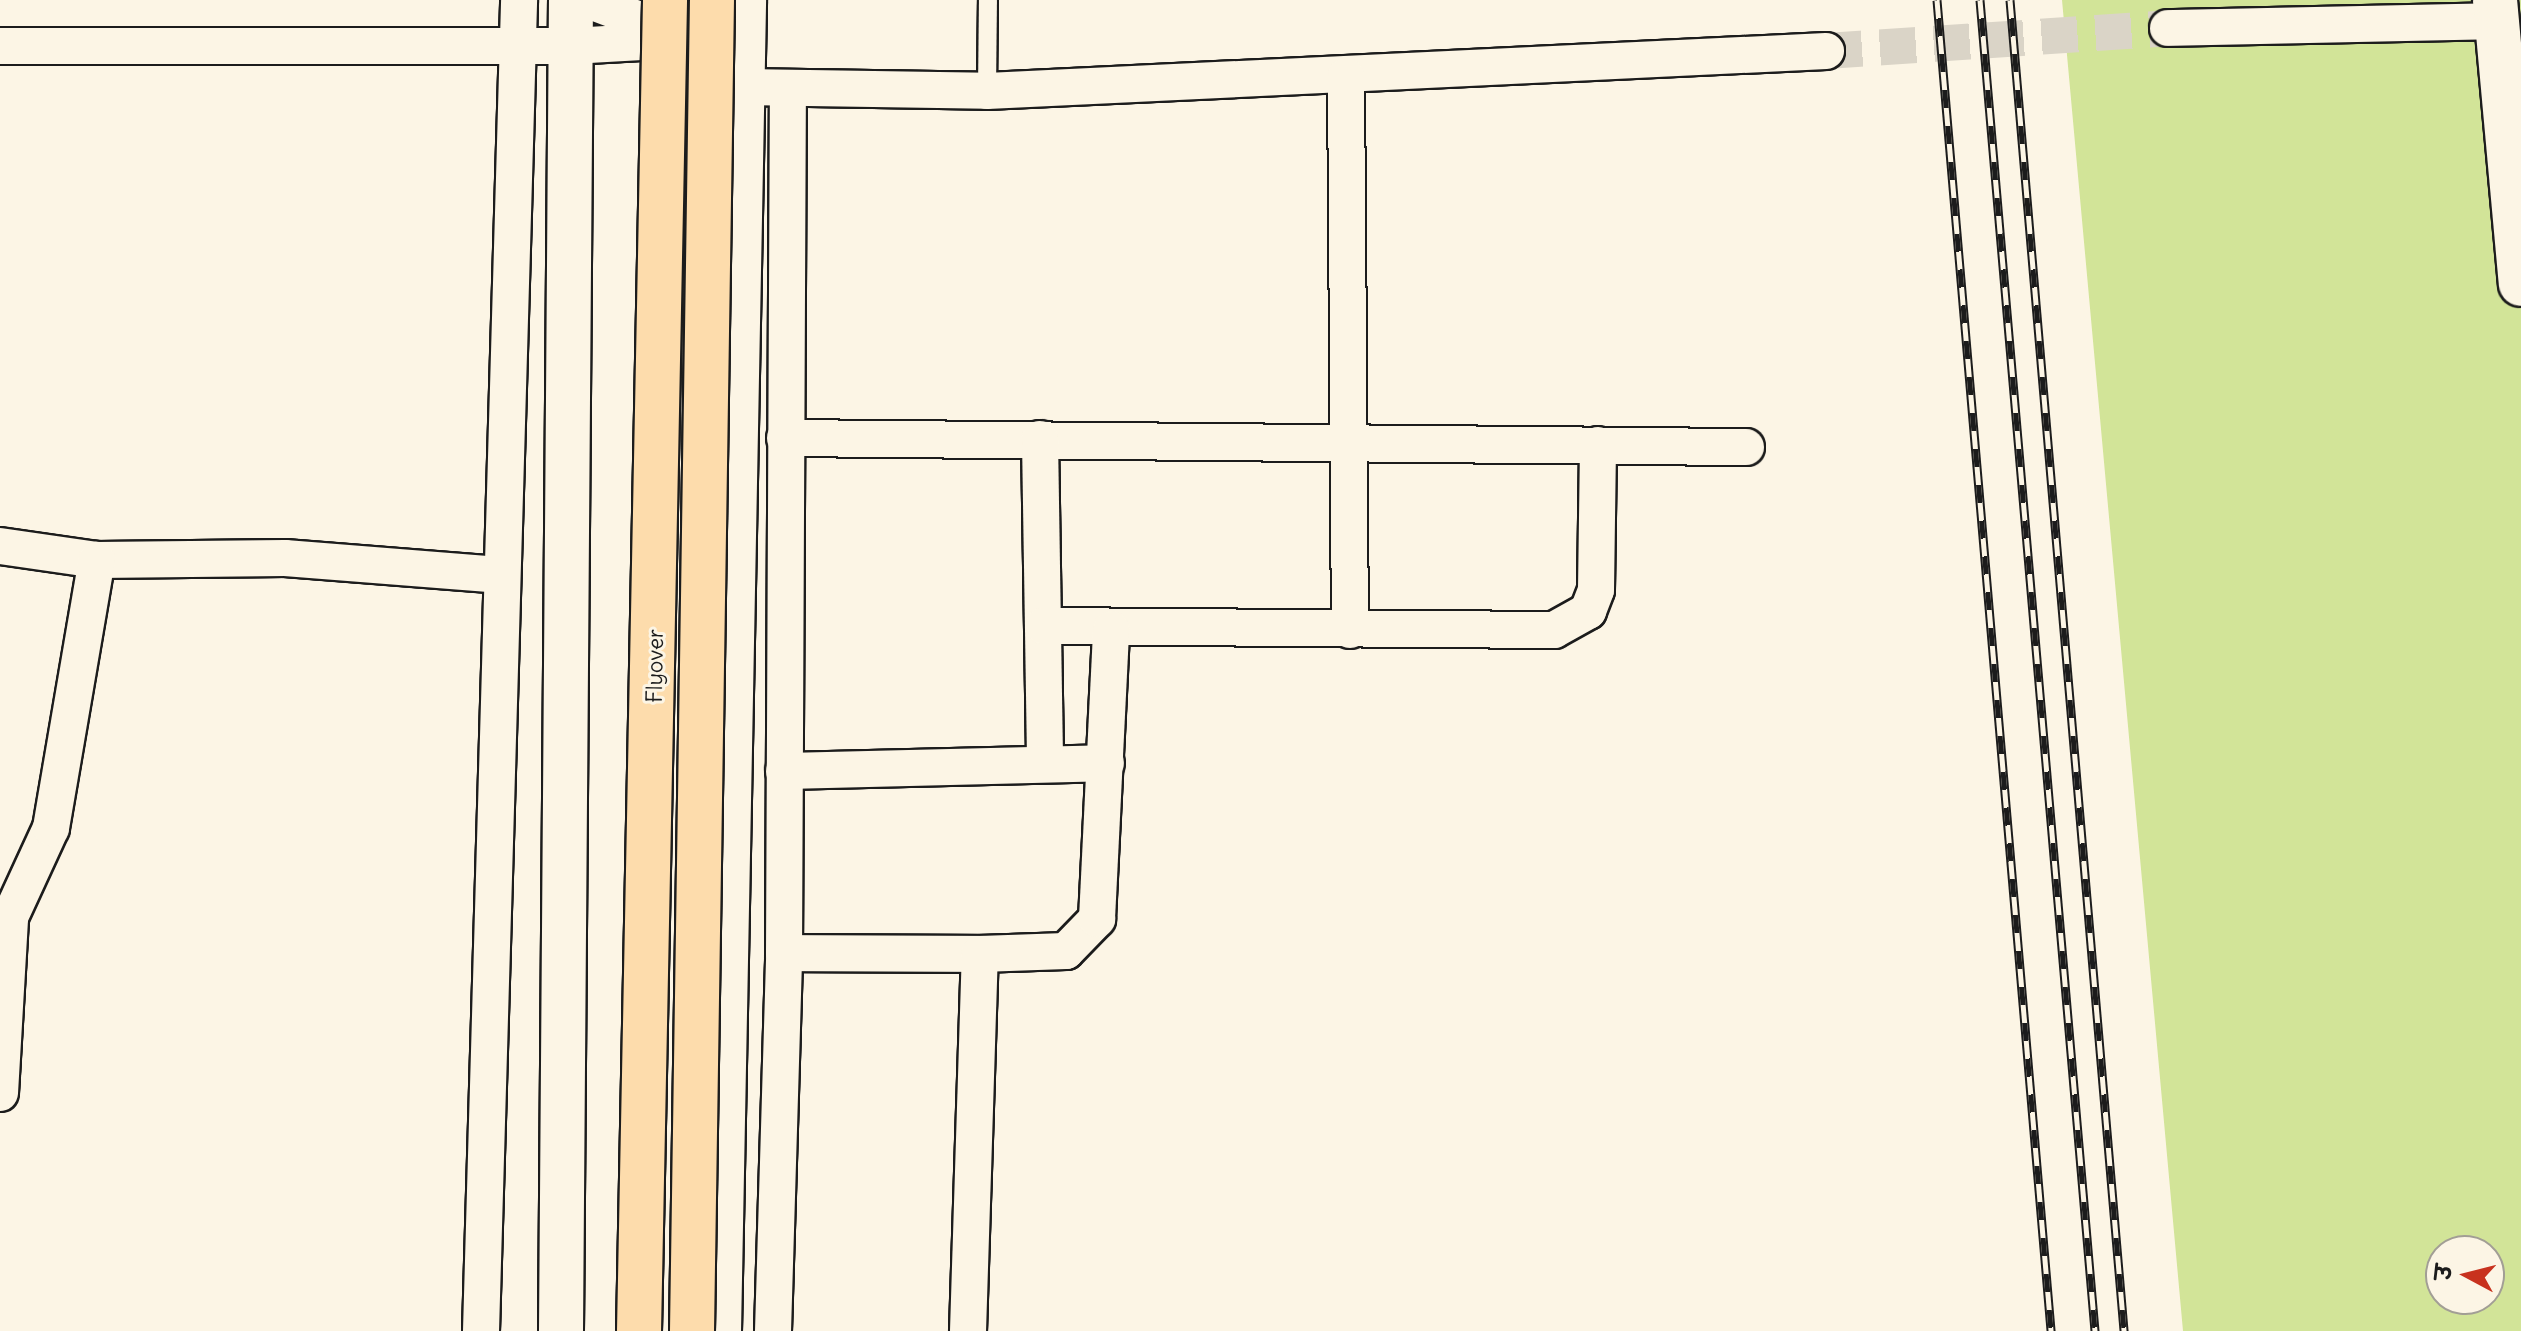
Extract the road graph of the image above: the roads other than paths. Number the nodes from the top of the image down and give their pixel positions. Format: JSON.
{"nodes":[{"id":1,"x":519,"y":0,"type":"edge"},
{"id":2,"x":571,"y":0,"type":"edge"},
{"id":3,"x":587,"y":0,"type":"edge"},
{"id":4,"x":665,"y":0,"type":"edge"},
{"id":5,"x":712,"y":0,"type":"edge"},
{"id":6,"x":744,"y":0,"type":"edge"},
{"id":7,"x":988,"y":0,"type":"edge"},
{"id":8,"x":2496,"y":10,"type":"edge"},
{"id":9,"x":2168,"y":28,"type":"tunnel mouth"},
{"id":10,"x":691,"y":39,"type":"junction"},
{"id":11,"x":519,"y":45,"type":"junction"},
{"id":12,"x":0,"y":46,"type":"edge"},
{"id":13,"x":571,"y":46,"type":"junction"},
{"id":14,"x":1826,"y":51,"type":"tunnel mouth"},
{"id":15,"x":1346,"y":76,"type":"junction"},
{"id":16,"x":743,"y":87,"type":"junction"},
{"id":17,"x":788,"y":88,"type":"junction"},
{"id":18,"x":987,"y":91,"type":"junction"},
{"id":19,"x":2512,"y":92,"type":"edge"},
{"id":20,"x":2521,"y":284,"type":"edge"},
{"id":21,"x":785,"y":438,"type":"junction"},
{"id":22,"x":1040,"y":439,"type":"junction"},
{"id":23,"x":1347,"y":443,"type":"junction"},
{"id":24,"x":1598,"y":445,"type":"junction"},
{"id":25,"x":1746,"y":447,"type":"dead end"},
{"id":26,"x":0,"y":546,"type":"edge"},
{"id":27,"x":97,"y":560,"type":"junction"},
{"id":28,"x":500,"y":575,"type":"junction"},
{"id":29,"x":1043,"y":626,"type":"junction"},
{"id":30,"x":1111,"y":629,"type":"junction"},
{"id":31,"x":1350,"y":630,"type":"junction"},
{"id":32,"x":1045,"y":763,"type":"junction"},
{"id":33,"x":1106,"y":763,"type":"junction"},
{"id":34,"x":784,"y":771,"type":"junction"},
{"id":35,"x":784,"y":953,"type":"junction"},
{"id":36,"x":980,"y":954,"type":"junction"},
{"id":37,"x":0,"y":1093,"type":"edge"},
{"id":38,"x":481,"y":1331,"type":"edge"},
{"id":39,"x":561,"y":1331,"type":"edge"},
{"id":40,"x":639,"y":1331,"type":"edge"},
{"id":41,"x":692,"y":1331,"type":"edge"},
{"id":42,"x":719,"y":1331,"type":"edge"},
{"id":43,"x":773,"y":1331,"type":"edge"},
{"id":44,"x":968,"y":1331,"type":"edge"}],
"edges":[{"from":1,"to":11,"type":"street"},
{"from":2,"to":13,"type":"street"},
{"from":3,"to":10,"type":"street"},
{"from":4,"to":40,"type":"highway","name":"Flyover","bridge":true},
{"from":5,"to":41,"type":"highway","name":"Flyover","bridge":true},
{"from":6,"to":16,"type":"street"},
{"from":7,"to":18,"type":"lane"},
{"from":8,"to":9,"type":"street"},
{"from":8,"to":19,"type":"street"},
{"from":10,"to":13,"type":"street"},
{"from":10,"to":16,"type":"street"},
{"from":11,"to":12,"type":"street"},
{"from":11,"to":13,"type":"street"},
{"from":11,"to":28,"type":"street"},
{"from":13,"to":39,"type":"street"},
{"from":14,"to":15,"type":"street"},
{"from":15,"to":18,"type":"street"},
{"from":15,"to":23,"type":"street"},
{"from":16,"to":17,"type":"street"},
{"from":16,"to":42,"type":"street"},
{"from":17,"to":18,"type":"street"},
{"from":17,"to":21,"type":"street"},
{"from":19,"to":20,"type":"street"},
{"from":21,"to":22,"type":"street"},
{"from":21,"to":34,"type":"street"},
{"from":22,"to":23,"type":"street"},
{"from":22,"to":29,"type":"street"},
{"from":23,"to":24,"type":"street"},
{"from":23,"to":31,"type":"street"},
{"from":24,"to":25,"type":"street"},
{"from":24,"to":31,"type":"street"},
{"from":26,"to":27,"type":"street"},
{"from":27,"to":28,"type":"street"},
{"from":27,"to":37,"type":"street"},
{"from":28,"to":38,"type":"street"},
{"from":29,"to":30,"type":"street"},
{"from":29,"to":32,"type":"street"},
{"from":30,"to":31,"type":"street"},
{"from":30,"to":33,"type":"street"},
{"from":32,"to":33,"type":"street"},
{"from":32,"to":34,"type":"street"},
{"from":33,"to":36,"type":"street"},
{"from":34,"to":35,"type":"street"},
{"from":35,"to":36,"type":"street"},
{"from":35,"to":43,"type":"street"},
{"from":36,"to":44,"type":"street"}]}
